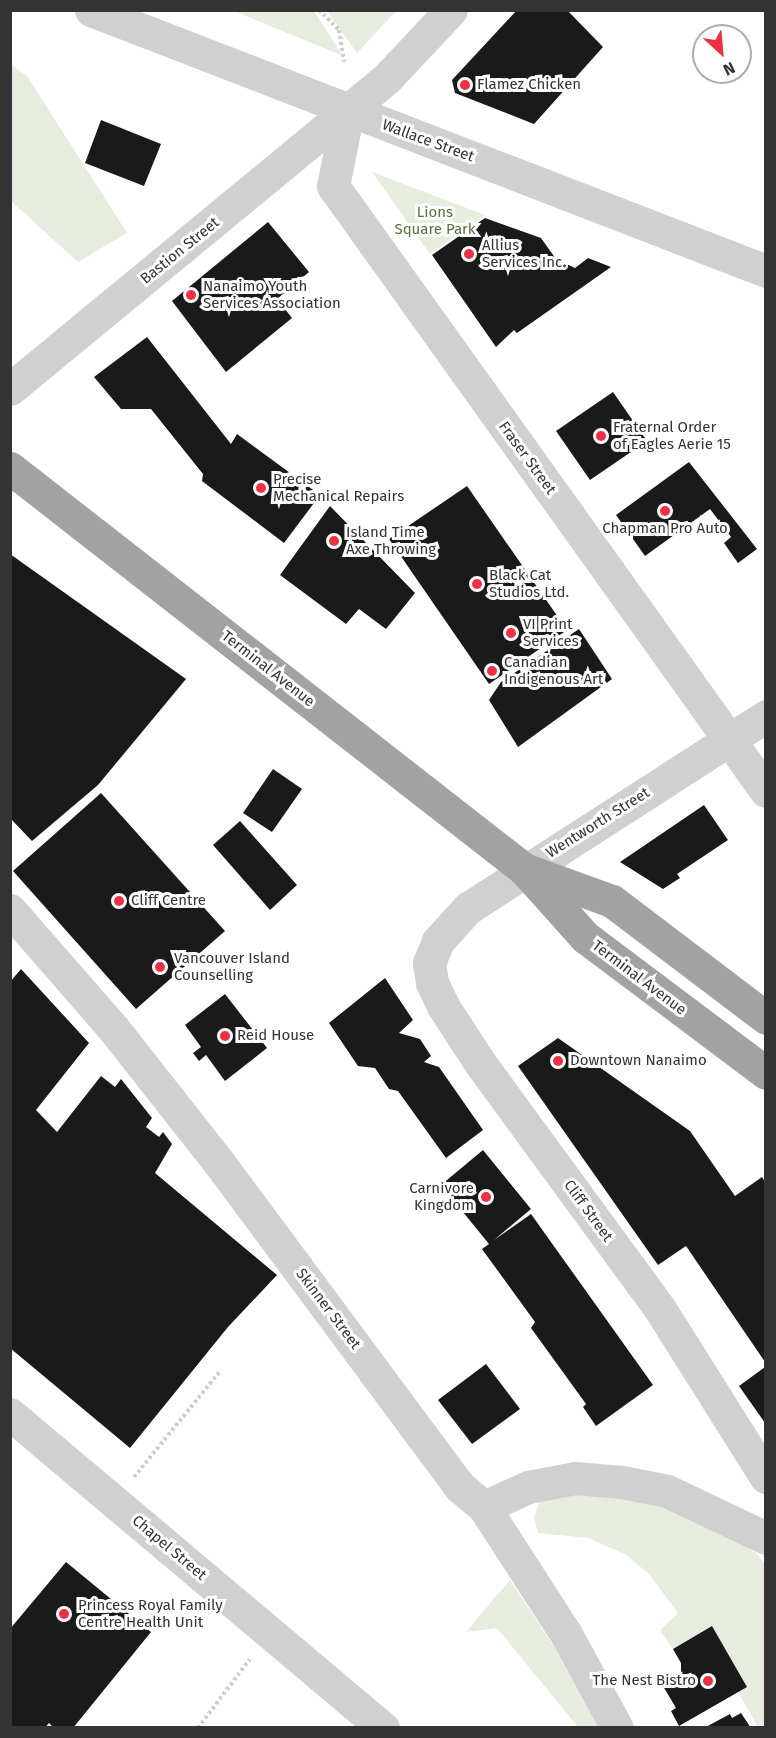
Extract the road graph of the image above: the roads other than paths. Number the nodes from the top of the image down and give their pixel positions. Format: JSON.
{"nodes":[{"id":1,"x":91,"y":10,"type":"edge"},
{"id":2,"x":451,"y":10,"type":"edge"},
{"id":3,"x":348,"y":111,"type":"junction"},
{"id":4,"x":765,"y":271,"type":"edge"},
{"id":5,"x":10,"y":388,"type":"edge"},
{"id":6,"x":10,"y":468,"type":"edge"},
{"id":7,"x":765,"y":716,"type":"edge"},
{"id":8,"x":729,"y":741,"type":"junction"},
{"id":9,"x":765,"y":791,"type":"edge"},
{"id":10,"x":525,"y":870,"type":"junction"},
{"id":11,"x":10,"y":910,"type":"edge"},
{"id":12,"x":438,"y":941,"type":"joint"},
{"id":13,"x":765,"y":1018,"type":"edge"},
{"id":14,"x":765,"y":1073,"type":"edge"},
{"id":15,"x":10,"y":1414,"type":"edge"},
{"id":16,"x":765,"y":1477,"type":"edge"},
{"id":17,"x":484,"y":1507,"type":"junction"},
{"id":18,"x":765,"y":1538,"type":"edge"},
{"id":19,"x":383,"y":1728,"type":"edge"},
{"id":20,"x":616,"y":1728,"type":"edge"}],
"edges":[{"from":1,"to":3,"type":"street","name":"Wallace Street"},
{"from":2,"to":3,"type":"street","name":"Bastion Street"},
{"from":3,"to":4,"type":"street","name":"Wallace Street"},
{"from":3,"to":5,"type":"street","name":"Bastion Street"},
{"from":3,"to":8,"type":"street","name":"Fraser Street"},
{"from":6,"to":10,"type":"highway","name":"Terminal Avenue"},
{"from":7,"to":8,"type":"street","name":"Wentworth Street"},
{"from":8,"to":9,"type":"street","name":"Fraser Street"},
{"from":8,"to":10,"type":"street","name":"Wentworth Street"},
{"from":10,"to":12,"type":"street","name":"Wentworth Street"},
{"from":10,"to":13,"type":"highway","name":"Terminal Avenue"},
{"from":10,"to":14,"type":"highway","name":"Terminal Avenue"},
{"from":11,"to":17,"type":"street","name":"Skinner Street"},
{"from":12,"to":16,"type":"street","name":"Cliff Street"},
{"from":15,"to":19,"type":"street","name":"Chapel Street"},
{"from":17,"to":18,"type":"street"},
{"from":17,"to":20,"type":"street","name":"Skinner Street"}]}
